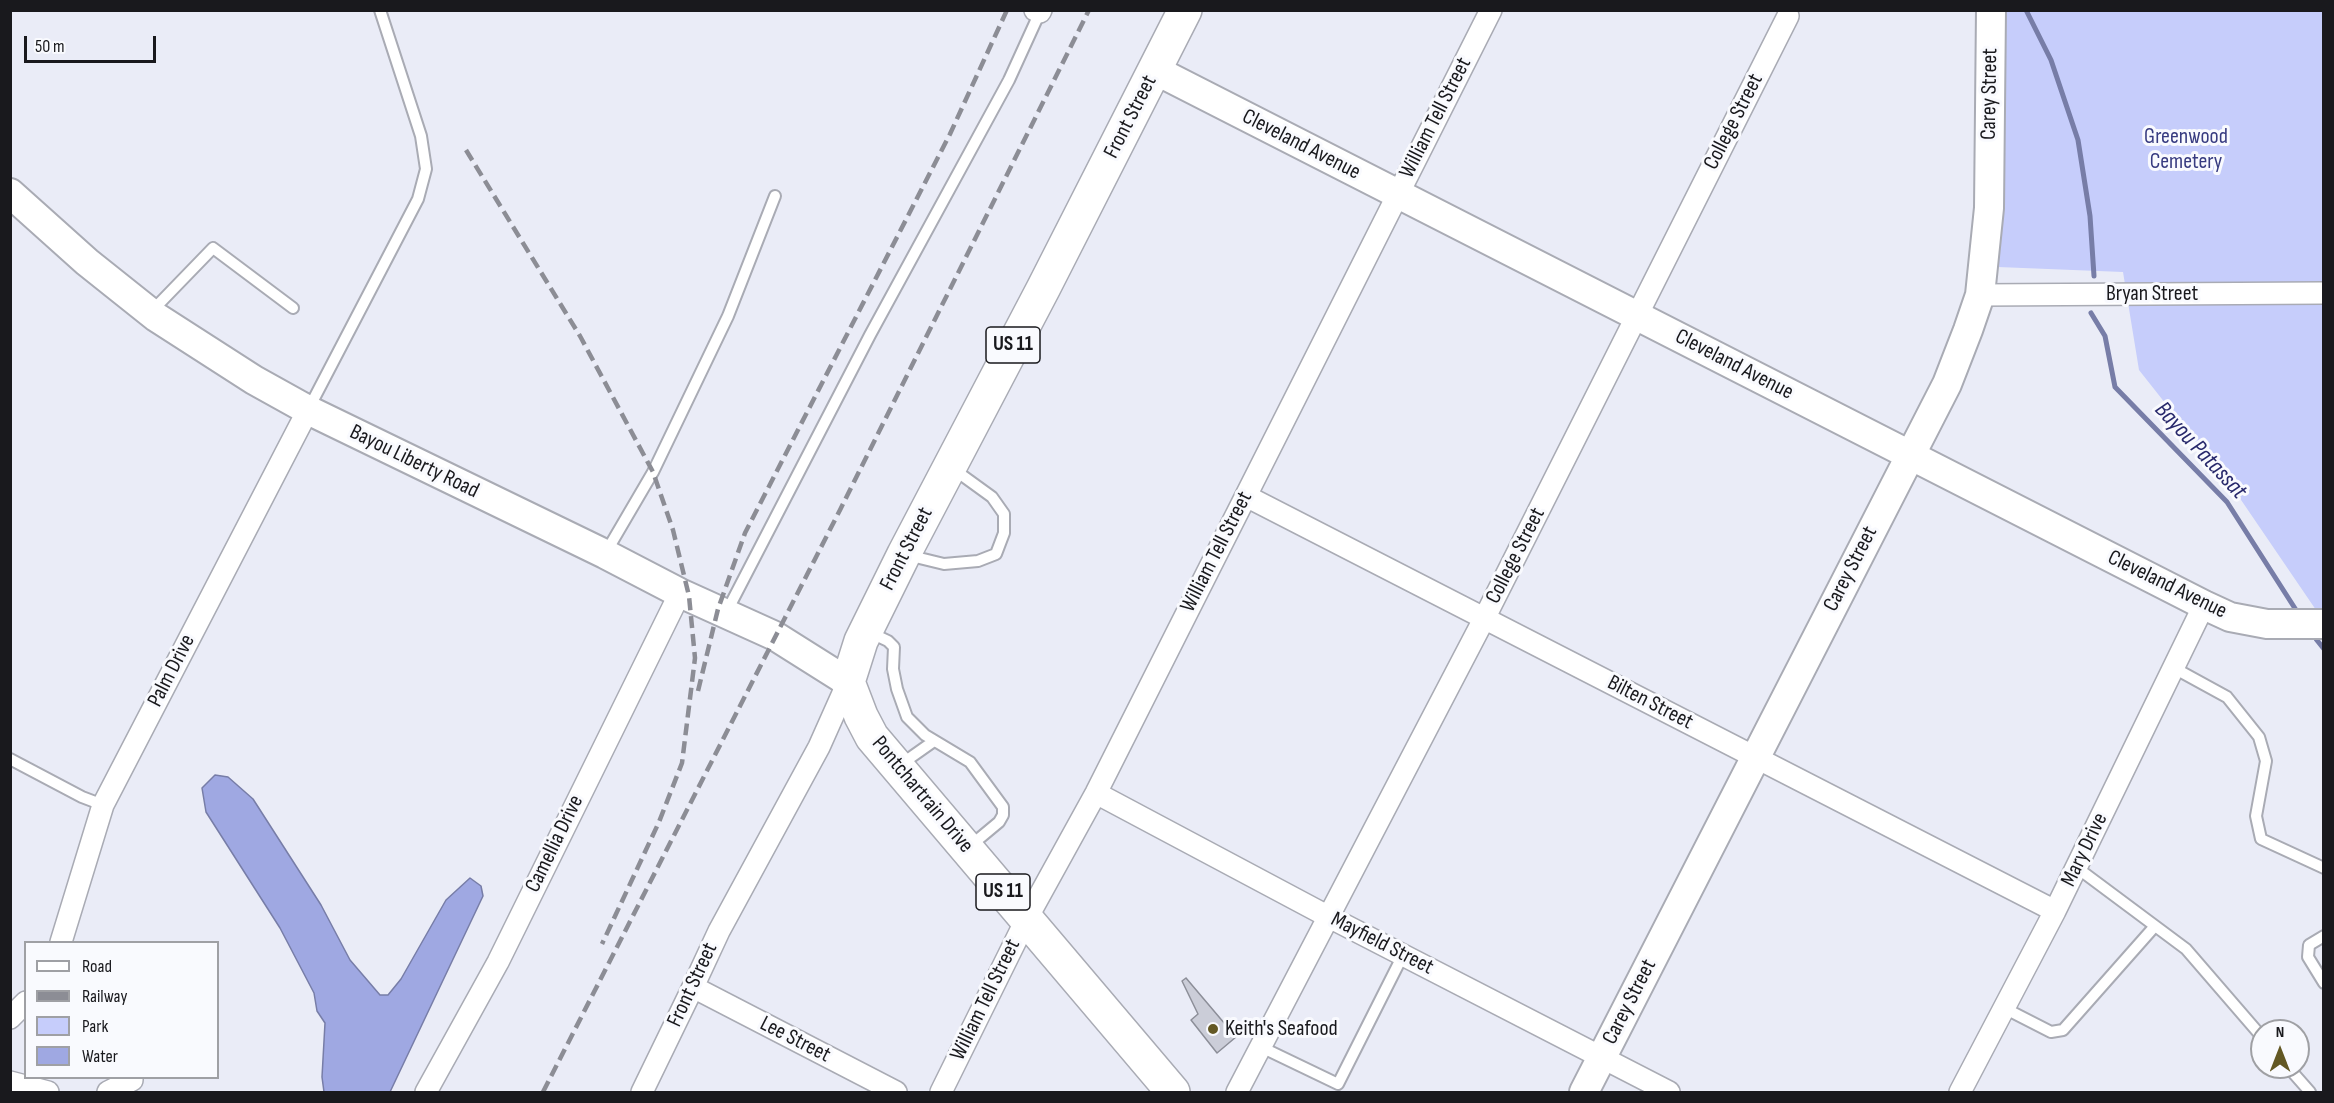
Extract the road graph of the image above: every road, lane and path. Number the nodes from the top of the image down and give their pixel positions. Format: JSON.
{"nodes":[{"id":1,"x":380,"y":10,"type":"edge"},
{"id":2,"x":1185,"y":10,"type":"edge"},
{"id":3,"x":1491,"y":10,"type":"edge"},
{"id":4,"x":1991,"y":10,"type":"edge"},
{"id":5,"x":1038,"y":11,"type":"edge"},
{"id":6,"x":1788,"y":16,"type":"dead end"},
{"id":7,"x":1155,"y":70,"type":"junction"},
{"id":8,"x":10,"y":193,"type":"edge"},
{"id":9,"x":1397,"y":194,"type":"junction"},
{"id":10,"x":775,"y":196,"type":"dead end"},
{"id":11,"x":2324,"y":293,"type":"edge"},
{"id":12,"x":1980,"y":295,"type":"junction"},
{"id":13,"x":293,"y":308,"type":"dead end"},
{"id":14,"x":150,"y":313,"type":"junction"},
{"id":15,"x":1637,"y":315,"type":"junction"},
{"id":16,"x":308,"y":410,"type":"junction"},
{"id":17,"x":1910,"y":454,"type":"junction"},
{"id":18,"x":950,"y":466,"type":"junction"},
{"id":19,"x":1246,"y":496,"type":"junction"},
{"id":20,"x":605,"y":554,"type":"junction"},
{"id":21,"x":904,"y":554,"type":"junction"},
{"id":22,"x":680,"y":593,"type":"junction"},
{"id":23,"x":2204,"y":605,"type":"junction"},
{"id":24,"x":725,"y":614,"type":"junction"},
{"id":25,"x":1484,"y":619,"type":"junction"},
{"id":26,"x":2324,"y":624,"type":"edge"},
{"id":27,"x":866,"y":630,"type":"junction"},
{"id":28,"x":2174,"y":668,"type":"junction"},
{"id":29,"x":848,"y":682,"type":"junction"},
{"id":30,"x":934,"y":741,"type":"junction"},
{"id":31,"x":1755,"y":756,"type":"junction"},
{"id":32,"x":10,"y":759,"type":"edge"},
{"id":33,"x":897,"y":767,"type":"junction"},
{"id":34,"x":1096,"y":793,"type":"junction"},
{"id":35,"x":103,"y":805,"type":"junction"},
{"id":36,"x":966,"y":849,"type":"junction"},
{"id":37,"x":2076,"y":867,"type":"junction"},
{"id":38,"x":2324,"y":868,"type":"edge"},
{"id":39,"x":2055,"y":911,"type":"junction"},
{"id":40,"x":1329,"y":917,"type":"junction"},
{"id":41,"x":1026,"y":920,"type":"junction"},
{"id":42,"x":2155,"y":926,"type":"junction"},
{"id":43,"x":2324,"y":936,"type":"edge"},
{"id":44,"x":65,"y":940,"type":"edge"},
{"id":45,"x":1403,"y":955,"type":"junction"},
{"id":46,"x":2324,"y":983,"type":"edge"},
{"id":47,"x":693,"y":987,"type":"junction"},
{"id":48,"x":24,"y":1004,"type":"edge"},
{"id":49,"x":2004,"y":1008,"type":"junction"},
{"id":50,"x":10,"y":1018,"type":"edge"},
{"id":51,"x":2250,"y":1023,"type":"edge"},
{"id":52,"x":1261,"y":1047,"type":"junction"},
{"id":53,"x":1602,"y":1058,"type":"junction"},
{"id":54,"x":132,"y":1079,"type":"edge"},
{"id":55,"x":2299,"y":1079,"type":"edge"},
{"id":56,"x":10,"y":1082,"type":"edge"},
{"id":57,"x":48,"y":1092,"type":"edge"},
{"id":58,"x":108,"y":1092,"type":"edge"},
{"id":59,"x":426,"y":1092,"type":"edge"},
{"id":60,"x":642,"y":1092,"type":"edge"},
{"id":61,"x":896,"y":1092,"type":"edge"},
{"id":62,"x":941,"y":1092,"type":"edge"},
{"id":63,"x":1173,"y":1092,"type":"edge"},
{"id":64,"x":1236,"y":1092,"type":"edge"},
{"id":65,"x":1584,"y":1092,"type":"edge"},
{"id":66,"x":1669,"y":1092,"type":"edge"},
{"id":67,"x":1960,"y":1092,"type":"edge"},
{"id":68,"x":2310,"y":1092,"type":"edge"}],
"edges":[{"from":1,"to":16,"type":"lane"},
{"from":2,"to":7,"type":"main road","name":"Front Street","number":"US 11"},
{"from":3,"to":9,"type":"street","name":"William Tell Street"},
{"from":4,"to":12,"type":"street","name":"Carey Street"},
{"from":5,"to":24,"type":"lane"},
{"from":6,"to":15,"type":"street","name":"College Street"},
{"from":7,"to":9,"type":"street","name":"Cleveland Avenue"},
{"from":7,"to":18,"type":"main road","name":"Front Street","number":"US 11"},
{"from":8,"to":14,"type":"street","name":"Bayou Liberty Road"},
{"from":9,"to":15,"type":"street","name":"Cleveland Avenue"},
{"from":9,"to":19,"type":"street","name":"William Tell Street"},
{"from":10,"to":20,"type":"lane"},
{"from":11,"to":12,"type":"street","name":"Bryan Street"},
{"from":12,"to":17,"type":"street","name":"Carey Street"},
{"from":13,"to":14,"type":"lane"},
{"from":14,"to":16,"type":"street","name":"Bayou Liberty Road"},
{"from":15,"to":17,"type":"street","name":"Cleveland Avenue"},
{"from":15,"to":25,"type":"street","name":"College Street"},
{"from":16,"to":20,"type":"street","name":"Bayou Liberty Road"},
{"from":16,"to":35,"type":"street","name":"Palm Drive"},
{"from":17,"to":23,"type":"street","name":"Cleveland Avenue"},
{"from":17,"to":31,"type":"street","name":"Carey Street"},
{"from":18,"to":21,"type":"main road","name":"Front Street","number":"US 11"},
{"from":18,"to":21,"type":"lane"},
{"from":19,"to":25,"type":"street","name":"Bilten Street"},
{"from":19,"to":34,"type":"street","name":"William Tell Street"},
{"from":20,"to":22,"type":"street","name":"Bayou Liberty Road"},
{"from":21,"to":27,"type":"main road","name":"Front Street","number":"US 11"},
{"from":22,"to":24,"type":"street","name":"Bayou Liberty Road"},
{"from":22,"to":59,"type":"street","name":"Camellia Drive"},
{"from":23,"to":26,"type":"street","name":"Cleveland Avenue"},
{"from":23,"to":28,"type":"street","name":"Mary Drive"},
{"from":24,"to":29,"type":"street","name":"Bayou Liberty Road"},
{"from":25,"to":31,"type":"street","name":"Bilten Street"},
{"from":25,"to":40,"type":"street","name":"College Street"},
{"from":27,"to":29,"type":"main road","name":"Front Street","number":"US 11"},
{"from":27,"to":30,"type":"lane"},
{"from":28,"to":37,"type":"street","name":"Mary Drive"},
{"from":28,"to":38,"type":"lane"},
{"from":29,"to":33,"type":"main road","name":"Pontchartrain Drive","number":"US 11"},
{"from":29,"to":47,"type":"street","name":"Front Street"},
{"from":30,"to":33,"type":"lane"},
{"from":30,"to":36,"type":"lane"},
{"from":31,"to":39,"type":"street","name":"Bilten Street"},
{"from":31,"to":53,"type":"street","name":"Carey Street"},
{"from":32,"to":35,"type":"lane"},
{"from":33,"to":36,"type":"main road","name":"Pontchartrain Drive","number":"US 11"},
{"from":34,"to":40,"type":"street","name":"Mayfield Street"},
{"from":34,"to":41,"type":"street","name":"William Tell Street"},
{"from":35,"to":44,"type":"street","name":"Palm Drive"},
{"from":36,"to":41,"type":"main road","name":"Pontchartrain Drive","number":"US 11"},
{"from":37,"to":39,"type":"street","name":"Mary Drive"},
{"from":37,"to":42,"type":"lane"},
{"from":39,"to":49,"type":"street","name":"Mary Drive"},
{"from":40,"to":45,"type":"street","name":"Mayfield Street"},
{"from":40,"to":52,"type":"street","name":"College Street"},
{"from":41,"to":62,"type":"street","name":"William Tell Street"},
{"from":41,"to":63,"type":"main road","name":"Pontchartrain Drive","number":"US 11"},
{"from":42,"to":49,"type":"lane"},
{"from":42,"to":51,"type":"lane"},
{"from":43,"to":46,"type":"lane"},
{"from":45,"to":52,"type":"lane"},
{"from":45,"to":53,"type":"street","name":"Mayfield Street"},
{"from":47,"to":60,"type":"street","name":"Front Street"},
{"from":47,"to":61,"type":"street","name":"Lee Street"},
{"from":48,"to":50,"type":"street"},
{"from":49,"to":67,"type":"street","name":"Mary Drive"},
{"from":52,"to":64,"type":"street","name":"College Street"},
{"from":53,"to":65,"type":"street","name":"Carey Street"},
{"from":53,"to":66,"type":"street","name":"Mayfield Street"},
{"from":54,"to":58,"type":"street"},
{"from":55,"to":68,"type":"lane"},
{"from":56,"to":57,"type":"street"}]}
